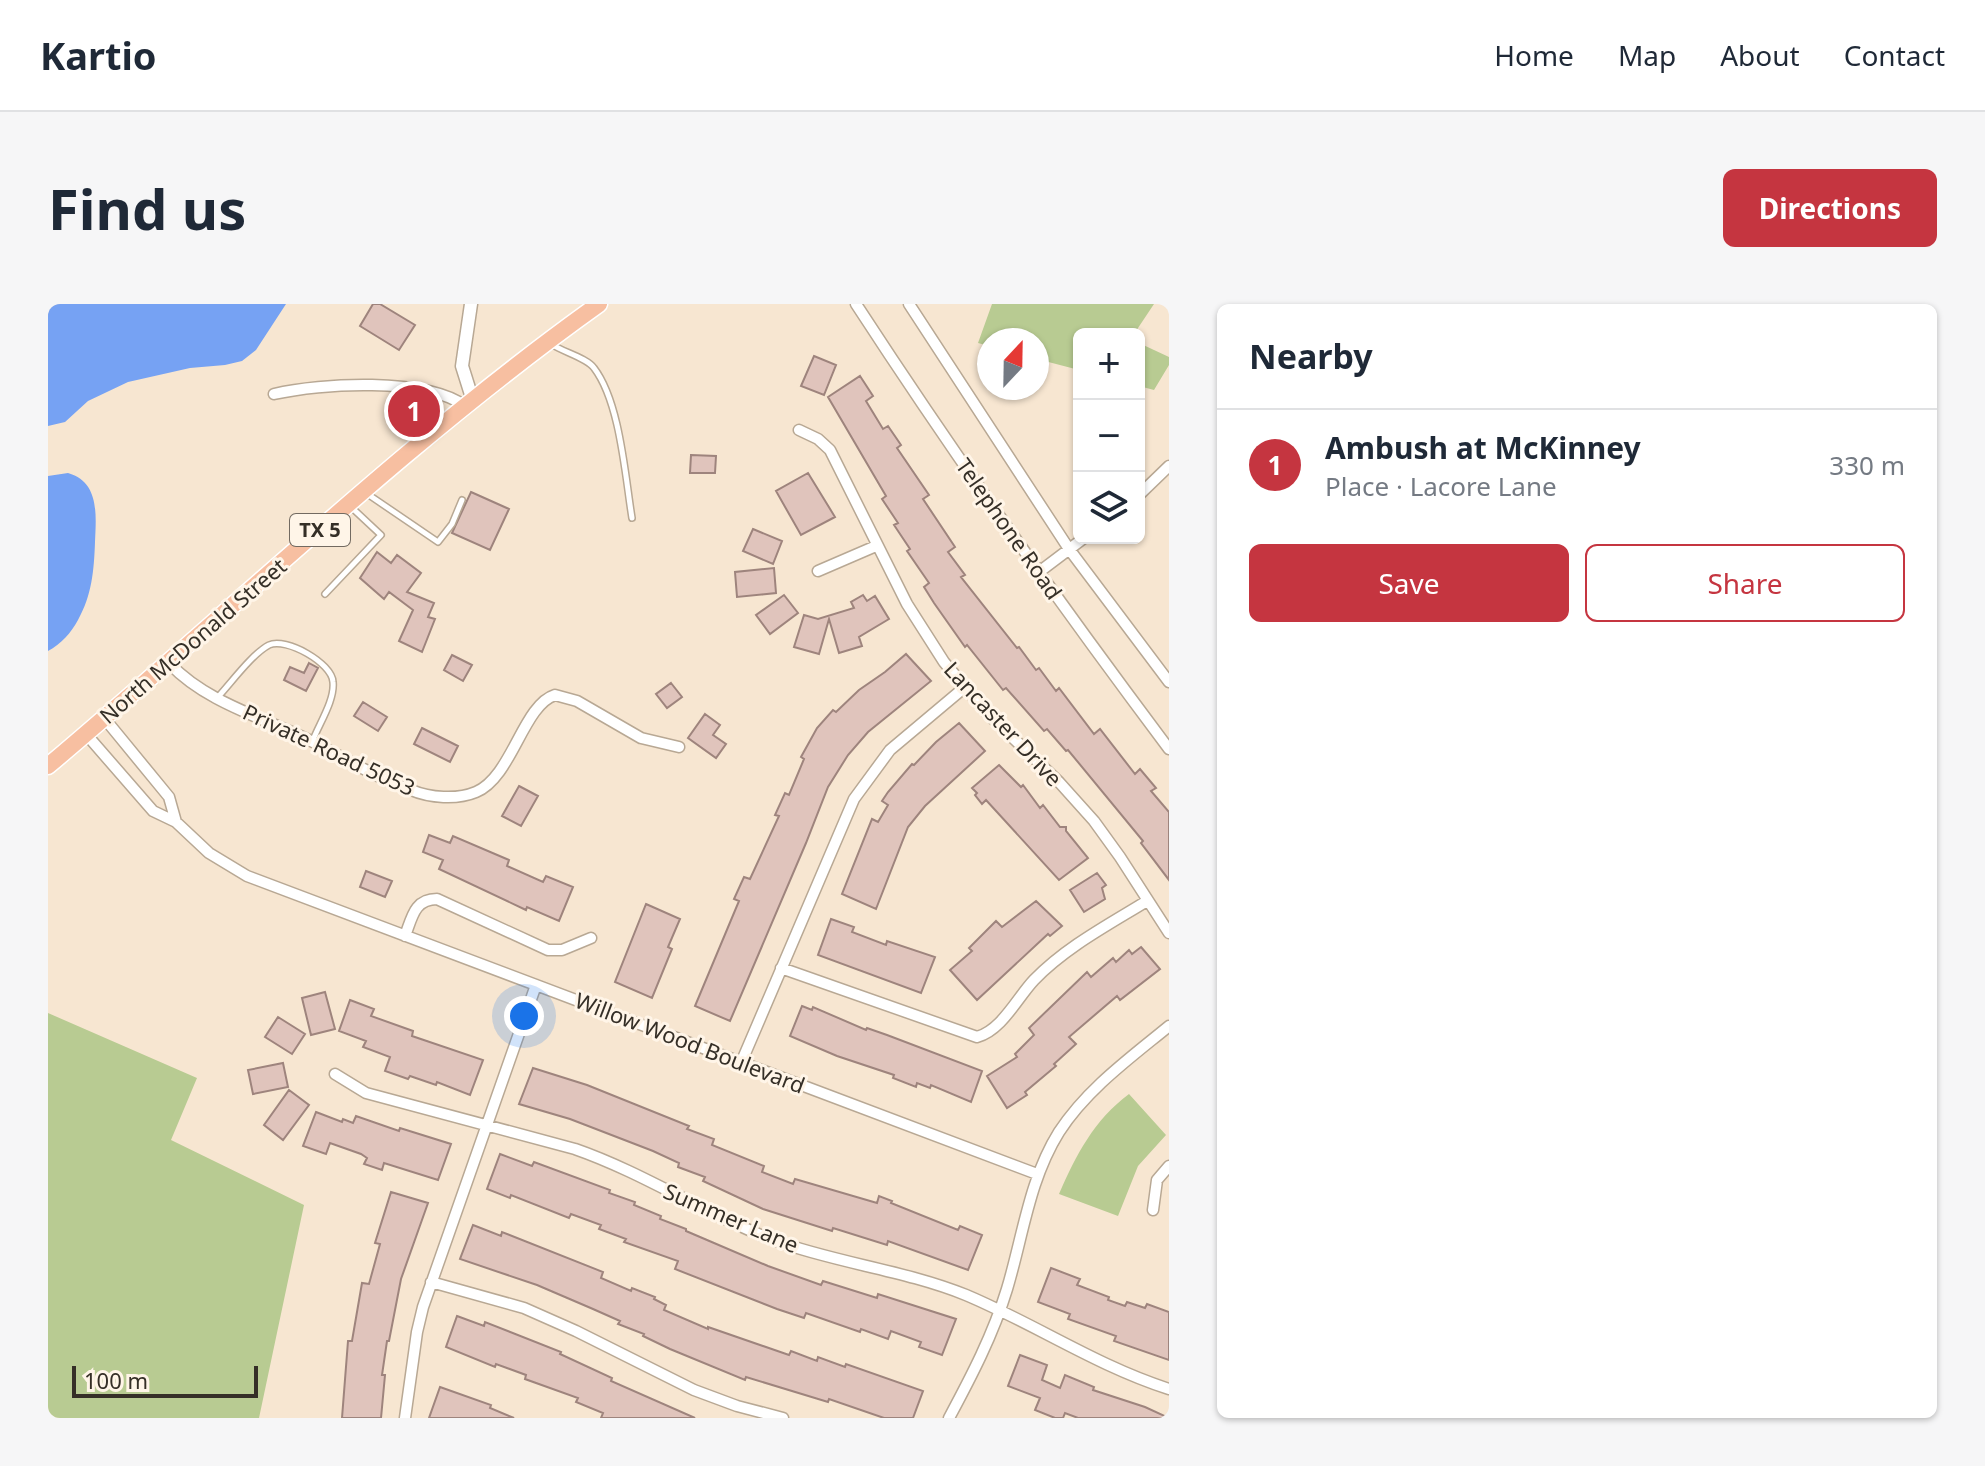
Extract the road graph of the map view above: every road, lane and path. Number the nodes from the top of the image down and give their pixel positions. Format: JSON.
{"nodes":[{"id":1,"x":471,"y":304,"type":"edge"},
{"id":2,"x":599,"y":304,"type":"edge"},
{"id":3,"x":856,"y":304,"type":"edge"},
{"id":4,"x":909,"y":304,"type":"edge"},
{"id":5,"x":547,"y":341,"type":"junction"},
{"id":6,"x":274,"y":394,"type":"dead end"},
{"id":7,"x":469,"y":404,"type":"junction"},
{"id":8,"x":799,"y":430,"type":"dead end"},
{"id":9,"x":1168,"y":471,"type":"edge"},
{"id":10,"x":1145,"y":490,"type":"edge"},
{"id":11,"x":365,"y":492,"type":"junction"},
{"id":12,"x":462,"y":500,"type":"dead end"},
{"id":13,"x":349,"y":505,"type":"junction"},
{"id":14,"x":632,"y":518,"type":"dead end"},
{"id":15,"x":1076,"y":544,"type":"edge"},
{"id":16,"x":876,"y":546,"type":"junction"},
{"id":17,"x":1069,"y":549,"type":"junction"},
{"id":18,"x":818,"y":571,"type":"dead end"},
{"id":19,"x":1039,"y":572,"type":"junction"},
{"id":20,"x":325,"y":594,"type":"dead end"},
{"id":21,"x":170,"y":664,"type":"junction"},
{"id":22,"x":1169,"y":682,"type":"edge"},
{"id":23,"x":965,"y":687,"type":"junction"},
{"id":24,"x":217,"y":698,"type":"junction"},
{"id":25,"x":105,"y":719,"type":"junction"},
{"id":26,"x":86,"y":734,"type":"junction"},
{"id":27,"x":312,"y":741,"type":"junction"},
{"id":28,"x":679,"y":747,"type":"dead end"},
{"id":29,"x":1169,"y":749,"type":"edge"},
{"id":30,"x":48,"y":766,"type":"edge"},
{"id":31,"x":176,"y":822,"type":"junction"},
{"id":32,"x":1147,"y":901,"type":"junction"},
{"id":33,"x":1169,"y":933,"type":"edge"},
{"id":34,"x":405,"y":936,"type":"junction"},
{"id":35,"x":591,"y":938,"type":"dead end"},
{"id":36,"x":781,"y":968,"type":"junction"},
{"id":37,"x":536,"y":985,"type":"junction"},
{"id":38,"x":1169,"y":1026,"type":"edge"},
{"id":39,"x":741,"y":1063,"type":"junction"},
{"id":40,"x":335,"y":1074,"type":"dead end"},
{"id":41,"x":485,"y":1125,"type":"junction"},
{"id":42,"x":1169,"y":1166,"type":"edge"},
{"id":43,"x":1037,"y":1174,"type":"junction"},
{"id":44,"x":1153,"y":1210,"type":"dead end"},
{"id":45,"x":431,"y":1282,"type":"junction"},
{"id":46,"x":1000,"y":1311,"type":"junction"},
{"id":47,"x":1169,"y":1389,"type":"edge"},
{"id":48,"x":405,"y":1418,"type":"edge"},
{"id":49,"x":783,"y":1418,"type":"edge"},
{"id":50,"x":949,"y":1418,"type":"edge"}],
"edges":[{"from":1,"to":7,"type":"street"},
{"from":2,"to":5,"type":"main road","name":"North McDonald Street","number":"TX 5"},
{"from":3,"to":19,"type":"street","name":"Telephone Road"},
{"from":4,"to":17,"type":"street","name":"Telephone Road"},
{"from":5,"to":7,"type":"main road","name":"North McDonald Street","number":"TX 5"},
{"from":5,"to":14,"type":"lane"},
{"from":6,"to":7,"type":"street"},
{"from":7,"to":11,"type":"main road","name":"North McDonald Street","number":"TX 5"},
{"from":8,"to":16,"type":"street","name":"Lancaster Drive"},
{"from":9,"to":10,"type":"street"},
{"from":11,"to":12,"type":"lane"},
{"from":11,"to":13,"type":"main road","name":"North McDonald Street","number":"TX 5"},
{"from":13,"to":20,"type":"lane"},
{"from":13,"to":21,"type":"main road","name":"North McDonald Street","number":"TX 5"},
{"from":15,"to":17,"type":"street"},
{"from":16,"to":18,"type":"street"},
{"from":16,"to":23,"type":"street","name":"Lancaster Drive"},
{"from":17,"to":19,"type":"street"},
{"from":17,"to":22,"type":"street","name":"Telephone Road"},
{"from":19,"to":29,"type":"street","name":"Telephone Road"},
{"from":21,"to":24,"type":"street","name":"Private Road 5053"},
{"from":21,"to":25,"type":"main road","name":"North McDonald Street","number":"TX 5"},
{"from":23,"to":32,"type":"street","name":"Lancaster Drive"},
{"from":23,"to":36,"type":"street"},
{"from":24,"to":27,"type":"street","name":"Private Road 5053"},
{"from":24,"to":27,"type":"lane"},
{"from":25,"to":26,"type":"main road","name":"North McDonald Street","number":"TX 5"},
{"from":25,"to":31,"type":"street","name":"Willow Wood Boulevard"},
{"from":26,"to":30,"type":"main road","name":"North McDonald Street","number":"TX 5"},
{"from":26,"to":31,"type":"street","name":"Willow Wood Boulevard"},
{"from":27,"to":28,"type":"street","name":"Private Road 5053"},
{"from":31,"to":34,"type":"street","name":"Willow Wood Boulevard"},
{"from":32,"to":33,"type":"street","name":"Lancaster Drive"},
{"from":32,"to":36,"type":"street"},
{"from":34,"to":35,"type":"street"},
{"from":34,"to":37,"type":"street","name":"Willow Wood Boulevard"},
{"from":36,"to":39,"type":"street"},
{"from":37,"to":39,"type":"street","name":"Willow Wood Boulevard"},
{"from":37,"to":41,"type":"street"},
{"from":38,"to":43,"type":"street"},
{"from":39,"to":43,"type":"street","name":"Willow Wood Boulevard"},
{"from":40,"to":41,"type":"street","name":"Summer Lane"},
{"from":41,"to":45,"type":"street"},
{"from":41,"to":46,"type":"street","name":"Summer Lane"},
{"from":42,"to":44,"type":"street"},
{"from":43,"to":46,"type":"street"},
{"from":45,"to":48,"type":"street"},
{"from":45,"to":49,"type":"street"},
{"from":46,"to":47,"type":"street","name":"Summer Lane"},
{"from":46,"to":50,"type":"street"}]}
